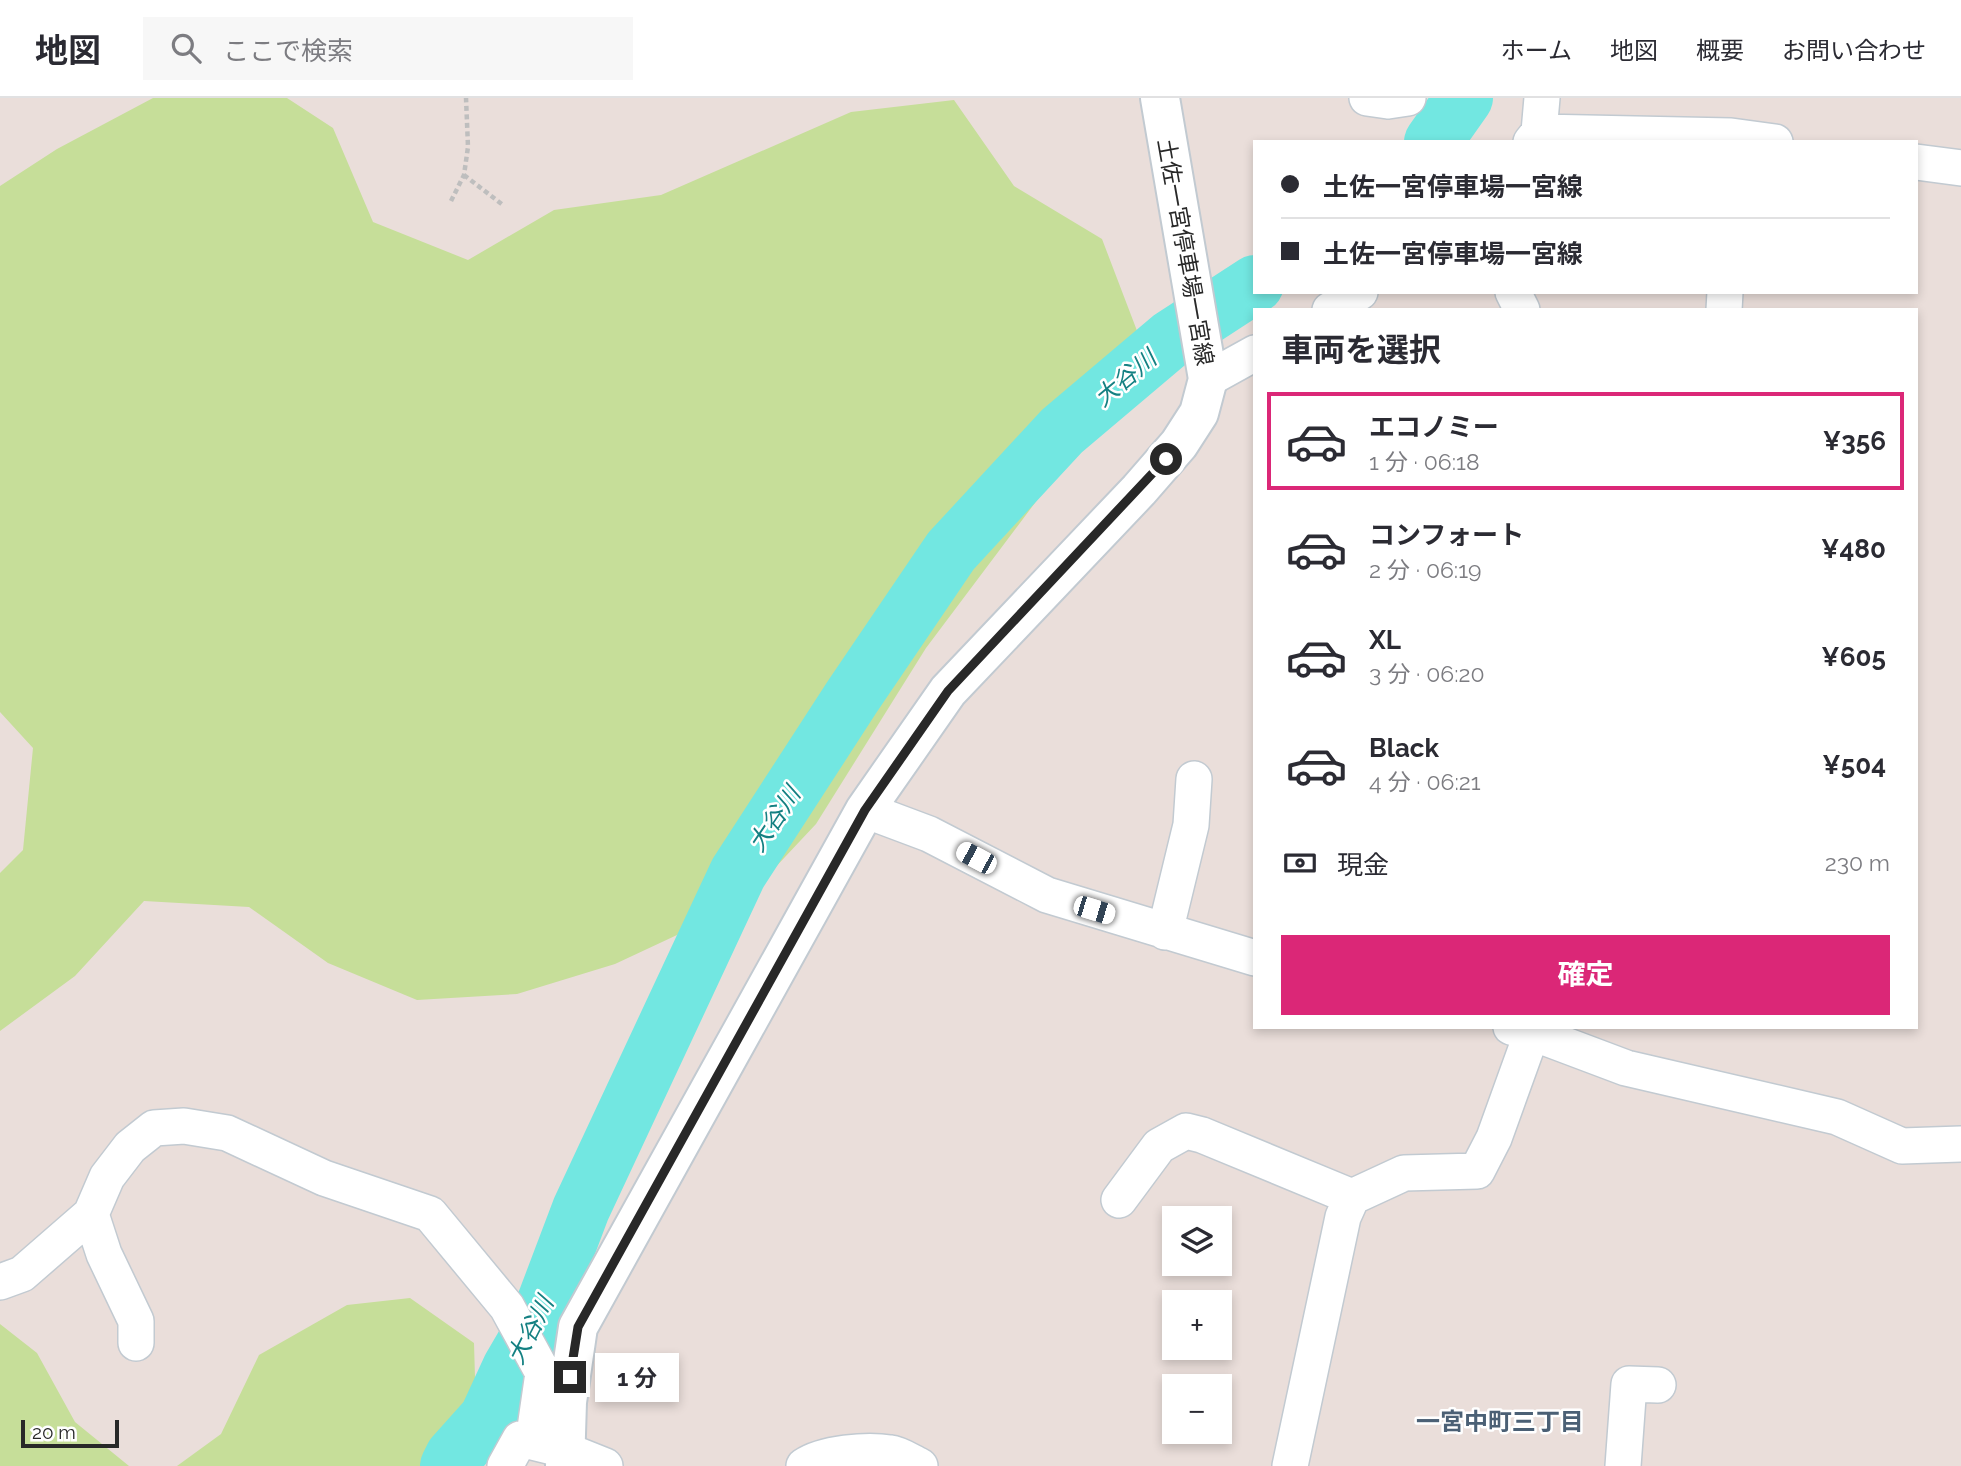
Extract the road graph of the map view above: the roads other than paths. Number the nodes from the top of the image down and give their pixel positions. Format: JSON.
{"nodes":[{"id":1,"x":1160,"y":98,"type":"edge"},
{"id":2,"x":1367,"y":98,"type":"edge"},
{"id":3,"x":1408,"y":98,"type":"edge"},
{"id":4,"x":1537,"y":124,"type":"edge"},
{"id":5,"x":1731,"y":139,"type":"edge"},
{"id":6,"x":1918,"y":162,"type":"edge"},
{"id":7,"x":1961,"y":168,"type":"edge"},
{"id":8,"x":1357,"y":294,"type":"edge"},
{"id":9,"x":1333,"y":308,"type":"edge"},
{"id":10,"x":1253,"y":354,"type":"edge"},
{"id":11,"x":1208,"y":378,"type":"junction"},
{"id":12,"x":1194,"y":779,"type":"dead end"},
{"id":13,"x":865,"y":810,"type":"junction"},
{"id":14,"x":1165,"y":932,"type":"junction"},
{"id":15,"x":1253,"y":957,"type":"edge"},
{"id":16,"x":1526,"y":1029,"type":"edge"},
{"id":17,"x":1961,"y":1144,"type":"edge"},
{"id":18,"x":1352,"y":1197,"type":"junction"},
{"id":19,"x":1119,"y":1200,"type":"dead end"},
{"id":20,"x":91,"y":1214,"type":"junction"},
{"id":21,"x":0,"y":1282,"type":"edge"},
{"id":22,"x":136,"y":1343,"type":"dead end"},
{"id":23,"x":1658,"y":1385,"type":"dead end"},
{"id":24,"x":554,"y":1453,"type":"edge"},
{"id":25,"x":505,"y":1466,"type":"edge"},
{"id":26,"x":606,"y":1466,"type":"edge"},
{"id":27,"x":804,"y":1466,"type":"edge"},
{"id":28,"x":920,"y":1466,"type":"edge"},
{"id":29,"x":1290,"y":1466,"type":"edge"},
{"id":30,"x":1623,"y":1466,"type":"edge"}],
"edges":[{"from":1,"to":11,"type":"main road","name":"土佐一宮停車場一宮線"},
{"from":2,"to":3,"type":"street"},
{"from":4,"to":5,"type":"street"},
{"from":6,"to":7,"type":"street"},
{"from":8,"to":9,"type":"street"},
{"from":10,"to":11,"type":"street"},
{"from":11,"to":13,"type":"main road","name":"土佐一宮停車場一宮線"},
{"from":12,"to":14,"type":"street"},
{"from":13,"to":14,"type":"street"},
{"from":13,"to":24,"type":"main road","name":"土佐一宮停車場一宮線"},
{"from":14,"to":15,"type":"street"},
{"from":16,"to":17,"type":"street"},
{"from":16,"to":18,"type":"street"},
{"from":18,"to":19,"type":"street"},
{"from":18,"to":29,"type":"street"},
{"from":20,"to":21,"type":"street"},
{"from":20,"to":22,"type":"street"},
{"from":20,"to":24,"type":"street"},
{"from":23,"to":30,"type":"street"},
{"from":24,"to":25,"type":"street"},
{"from":24,"to":26,"type":"street"},
{"from":27,"to":28,"type":"street"}]}
